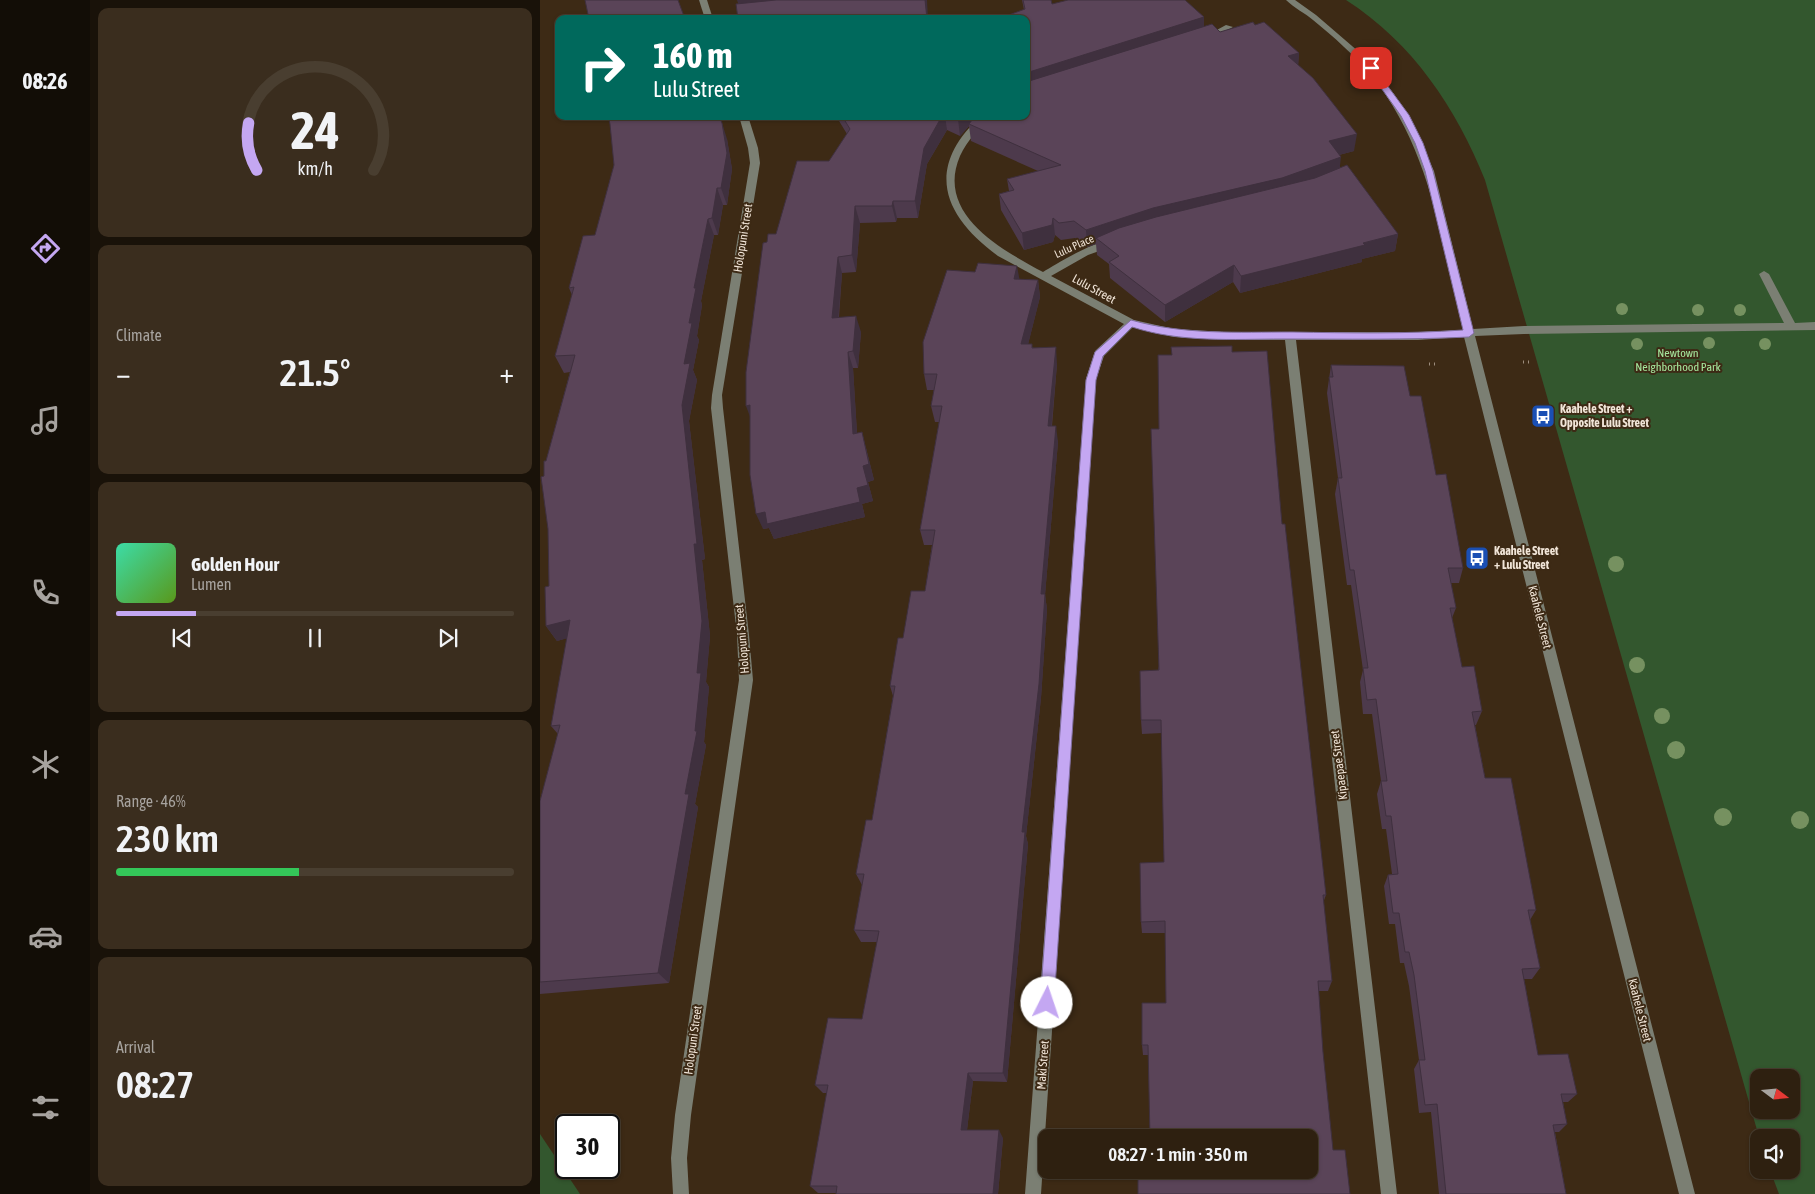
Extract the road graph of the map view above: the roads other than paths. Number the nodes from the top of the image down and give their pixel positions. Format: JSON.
{"nodes":[{"id":1,"x":703,"y":0,"type":"edge"},
{"id":2,"x":1290,"y":0,"type":"edge"},
{"id":3,"x":758,"y":13,"type":"edge"},
{"id":4,"x":708,"y":15,"type":"edge"},
{"id":5,"x":745,"y":15,"type":"edge"},
{"id":6,"x":1229,"y":27,"type":"edge"},
{"id":7,"x":1192,"y":42,"type":"edge"},
{"id":8,"x":744,"y":120,"type":"edge"},
{"id":9,"x":984,"y":120,"type":"edge"},
{"id":10,"x":1126,"y":239,"type":"edge"},
{"id":11,"x":1764,"y":274,"type":"dead end"},
{"id":12,"x":1043,"y":276,"type":"junction"},
{"id":13,"x":1131,"y":323,"type":"junction"},
{"id":14,"x":1791,"y":326,"type":"junction"},
{"id":15,"x":1815,"y":326,"type":"edge"},
{"id":16,"x":1469,"y":333,"type":"junction"},
{"id":17,"x":1290,"y":336,"type":"junction"},
{"id":18,"x":681,"y":1194,"type":"edge"},
{"id":19,"x":1033,"y":1194,"type":"edge"},
{"id":20,"x":1388,"y":1194,"type":"edge"},
{"id":21,"x":1687,"y":1194,"type":"edge"}],
"edges":[{"from":1,"to":4,"type":"street"},
{"from":2,"to":16,"type":"street","name":"Kaahele Street"},
{"from":3,"to":5,"type":"street"},
{"from":6,"to":7,"type":"street"},
{"from":8,"to":18,"type":"street","name":"Holopuni Street"},
{"from":9,"to":12,"type":"street","name":"Lulu Street"},
{"from":10,"to":12,"type":"street","name":"Lulu Place"},
{"from":11,"to":14,"type":"street"},
{"from":12,"to":13,"type":"street","name":"Lulu Street"},
{"from":13,"to":17,"type":"street","name":"Lulu Street"},
{"from":13,"to":19,"type":"street","name":"Maki Street"},
{"from":14,"to":15,"type":"street","name":"Lulu Street"},
{"from":14,"to":16,"type":"street","name":"Lulu Street"},
{"from":16,"to":17,"type":"street","name":"Lulu Street"},
{"from":16,"to":21,"type":"street","name":"Kaahele Street"},
{"from":17,"to":20,"type":"street","name":"Kipaepae Street"}]}
